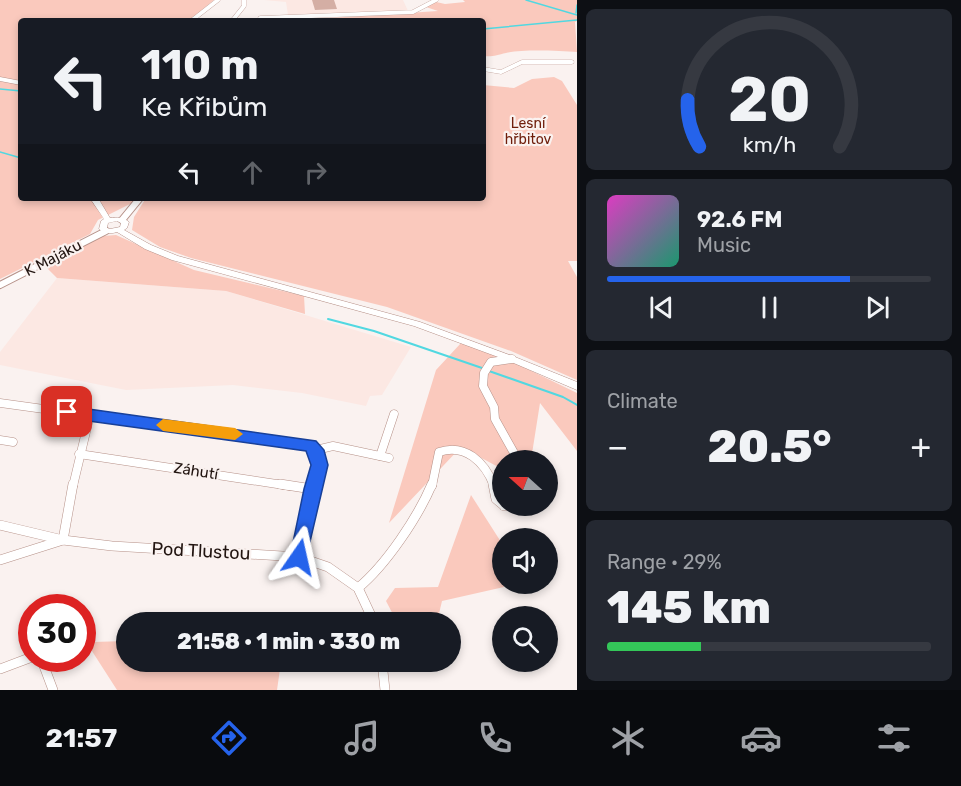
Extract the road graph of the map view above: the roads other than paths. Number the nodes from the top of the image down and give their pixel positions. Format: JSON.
{"nodes":[{"id":1,"x":218,"y":0,"type":"edge"},
{"id":2,"x":244,"y":0,"type":"edge"},
{"id":3,"x":436,"y":0,"type":"edge"},
{"id":4,"x":195,"y":18,"type":"edge"},
{"id":5,"x":234,"y":18,"type":"edge"},
{"id":6,"x":274,"y":18,"type":"edge"},
{"id":7,"x":572,"y":62,"type":"dead end"},
{"id":8,"x":486,"y":70,"type":"edge"},
{"id":9,"x":0,"y":80,"type":"edge"},
{"id":10,"x":18,"y":83,"type":"edge"},
{"id":11,"x":96,"y":201,"type":"edge"},
{"id":12,"x":138,"y":201,"type":"edge"},
{"id":13,"x":108,"y":220,"type":"junction"},
{"id":14,"x":122,"y":220,"type":"junction"},
{"id":15,"x":119,"y":230,"type":"junction"},
{"id":16,"x":106,"y":231,"type":"junction"},
{"id":17,"x":0,"y":285,"type":"edge"},
{"id":18,"x":512,"y":359,"type":"junction"},
{"id":19,"x":577,"y":386,"type":"edge"},
{"id":20,"x":0,"y":403,"type":"edge"},
{"id":21,"x":394,"y":414,"type":"dead end"},
{"id":22,"x":90,"y":415,"type":"junction"},
{"id":23,"x":0,"y":440,"type":"edge"},
{"id":24,"x":13,"y":442,"type":"dead end"},
{"id":25,"x":316,"y":450,"type":"junction"},
{"id":26,"x":512,"y":450,"type":"edge"},
{"id":27,"x":79,"y":454,"type":"junction"},
{"id":28,"x":492,"y":478,"type":"edge"},
{"id":29,"x":312,"y":489,"type":"junction"},
{"id":30,"x":0,"y":525,"type":"edge"},
{"id":31,"x":63,"y":540,"type":"junction"},
{"id":32,"x":299,"y":557,"type":"junction"},
{"id":33,"x":0,"y":560,"type":"edge"},
{"id":34,"x":358,"y":588,"type":"junction"},
{"id":35,"x":369,"y":612,"type":"edge"},
{"id":36,"x":18,"y":662,"type":"edge"},
{"id":37,"x":0,"y":669,"type":"edge"},
{"id":38,"x":46,"y":672,"type":"edge"},
{"id":39,"x":383,"y":672,"type":"edge"},
{"id":40,"x":53,"y":690,"type":"edge"},
{"id":41,"x":386,"y":690,"type":"edge"}],
"edges":[{"from":1,"to":4,"type":"street"},
{"from":2,"to":5,"type":"street"},
{"from":3,"to":6,"type":"street"},
{"from":7,"to":8,"type":"street"},
{"from":9,"to":10,"type":"main road"},
{"from":11,"to":13,"type":"main road"},
{"from":12,"to":14,"type":"street"},
{"from":13,"to":14,"type":"main road"},
{"from":13,"to":16,"type":"main road"},
{"from":14,"to":15,"type":"main road"},
{"from":15,"to":16,"type":"main road"},
{"from":15,"to":18,"type":"main road"},
{"from":16,"to":17,"type":"street","name":"K Majáku"},
{"from":18,"to":19,"type":"main road"},
{"from":18,"to":26,"type":"street"},
{"from":20,"to":22,"type":"street"},
{"from":21,"to":25,"type":"street"},
{"from":22,"to":25,"type":"street"},
{"from":22,"to":27,"type":"street"},
{"from":23,"to":24,"type":"street"},
{"from":25,"to":29,"type":"street"},
{"from":27,"to":29,"type":"street","name":"Záhutí"},
{"from":27,"to":31,"type":"street"},
{"from":28,"to":34,"type":"street"},
{"from":29,"to":32,"type":"street"},
{"from":30,"to":31,"type":"street"},
{"from":31,"to":32,"type":"street","name":"Pod Tlustou"},
{"from":31,"to":33,"type":"street","name":"Pod Tlustou"},
{"from":32,"to":34,"type":"street","name":"Pod Tlustou"},
{"from":34,"to":35,"type":"street","name":"Pod Tlustou"},
{"from":36,"to":37,"type":"street"},
{"from":38,"to":40,"type":"street"},
{"from":39,"to":41,"type":"street"}]}
